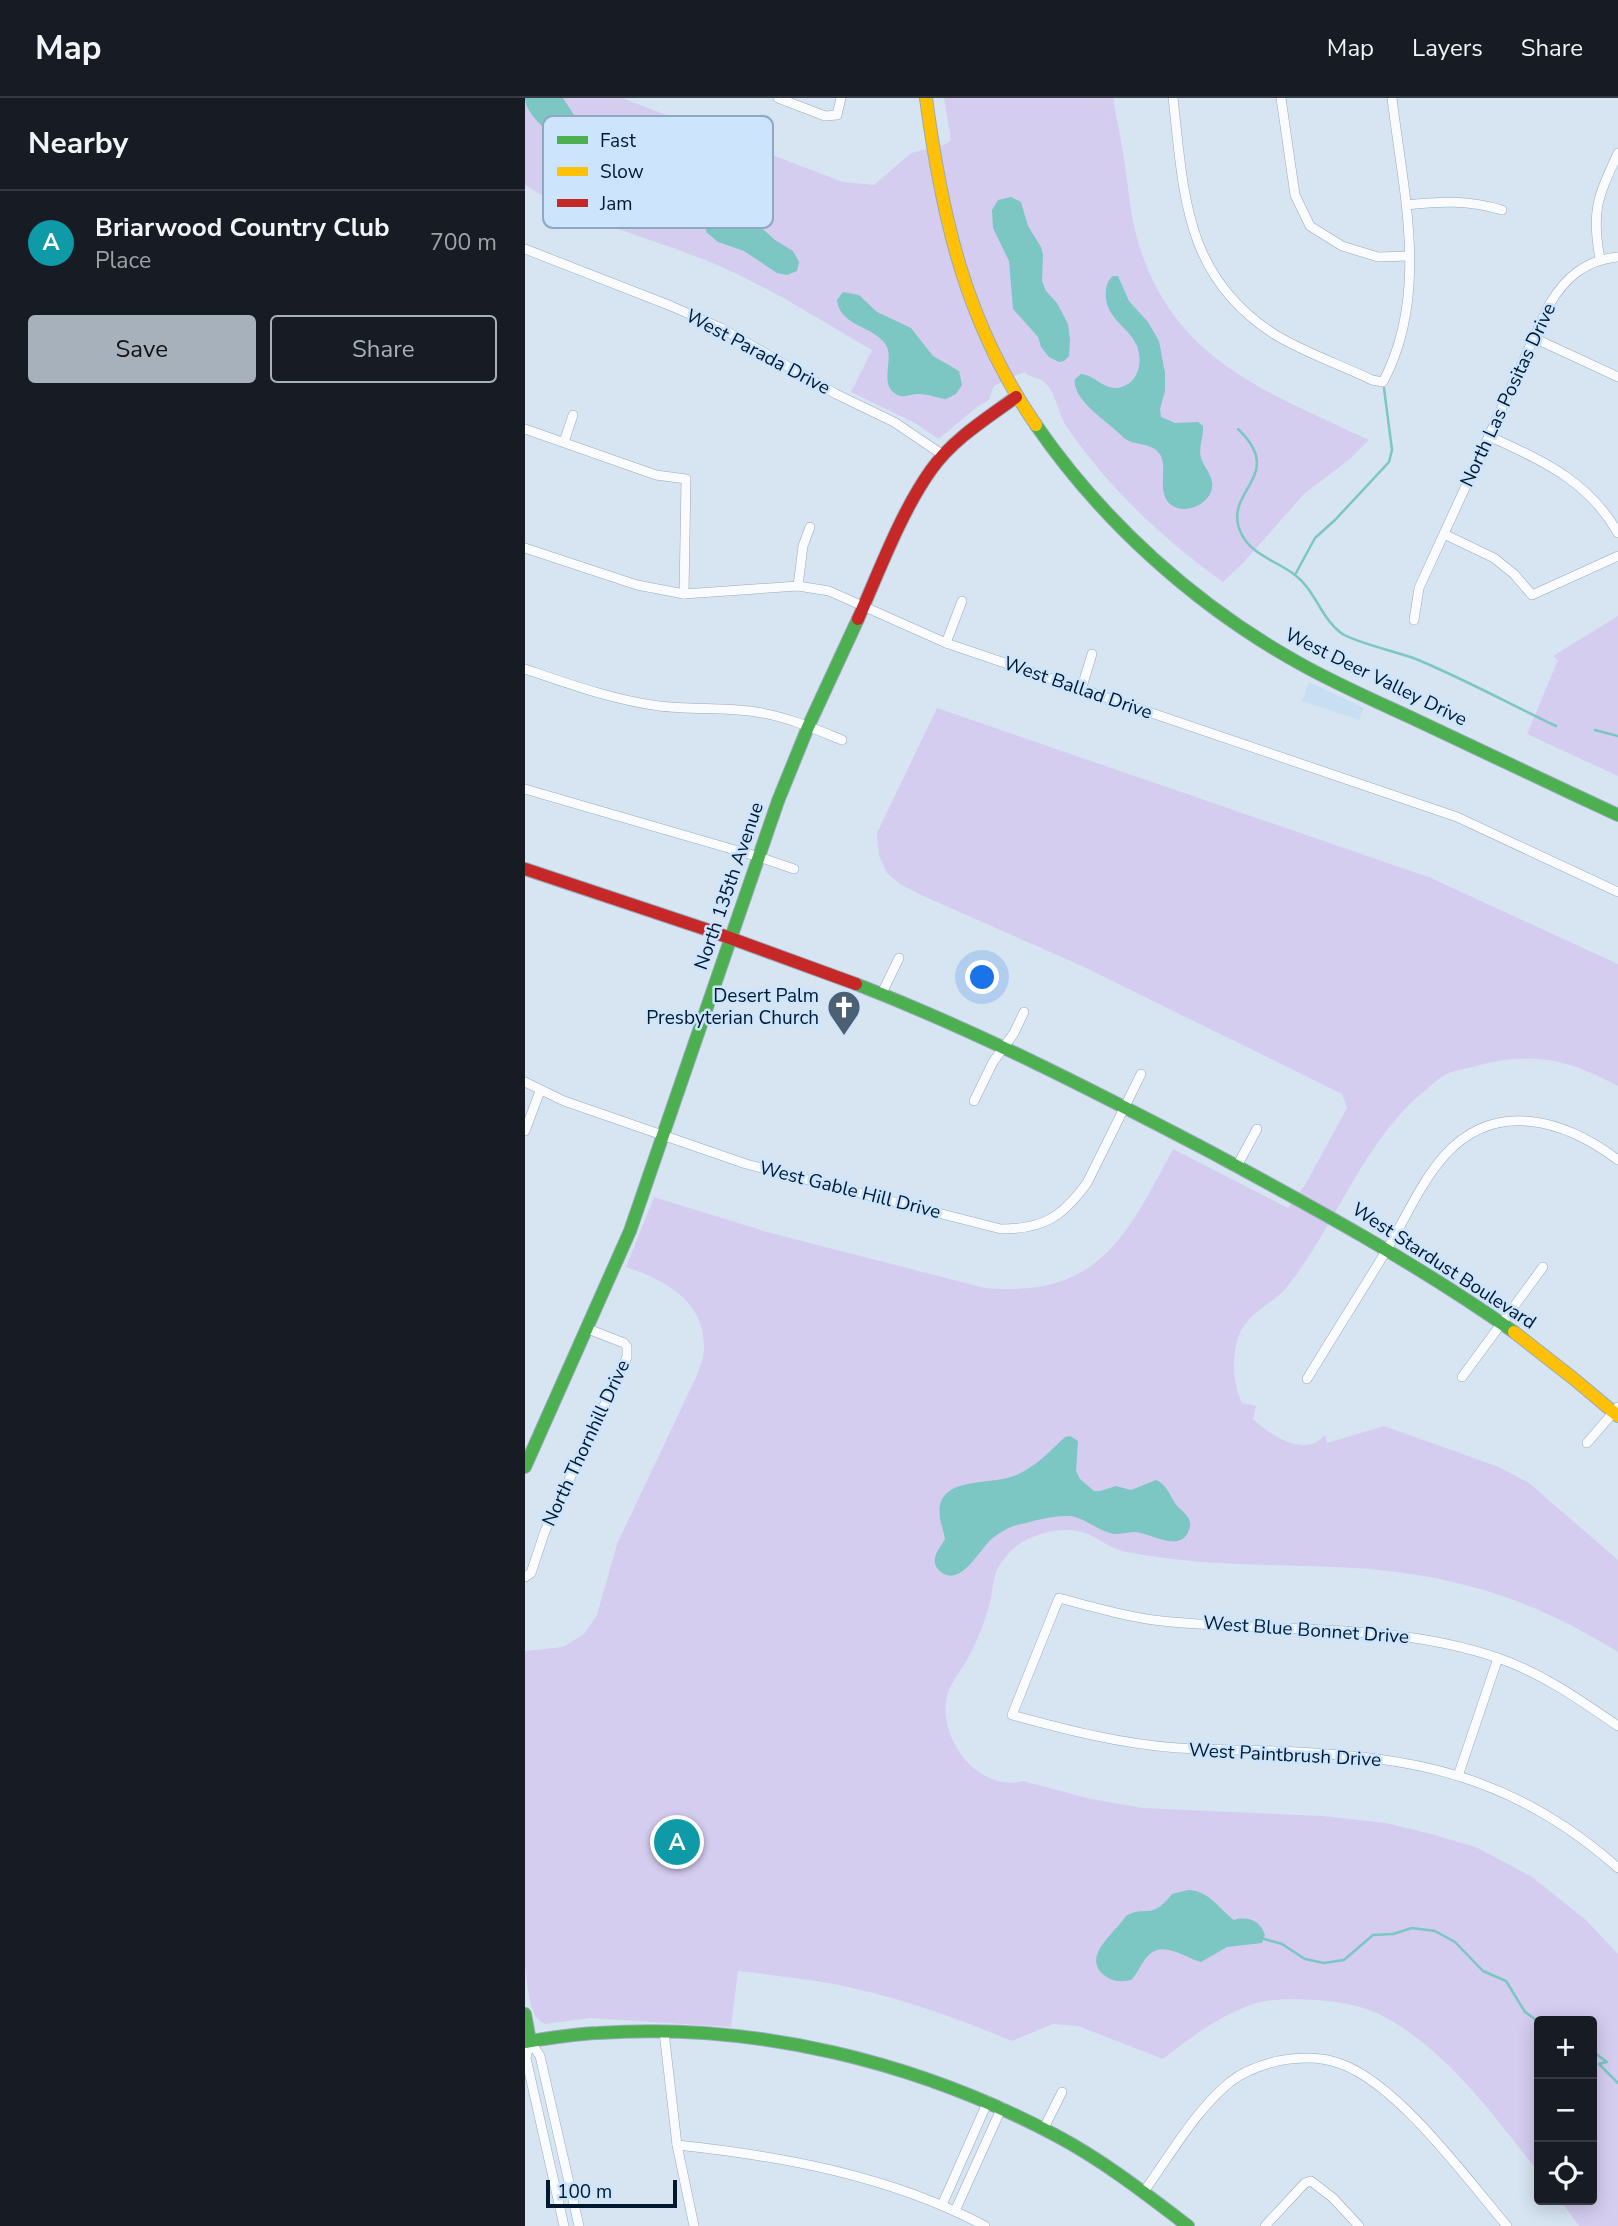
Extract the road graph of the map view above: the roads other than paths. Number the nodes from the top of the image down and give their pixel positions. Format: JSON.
{"nodes":[{"id":1,"x":778,"y":98,"type":"edge"},
{"id":2,"x":841,"y":98,"type":"edge"},
{"id":3,"x":926,"y":98,"type":"edge"},
{"id":4,"x":1173,"y":98,"type":"edge"},
{"id":5,"x":1281,"y":98,"type":"edge"},
{"id":6,"x":1392,"y":98,"type":"edge"},
{"id":7,"x":1618,"y":153,"type":"edge"},
{"id":8,"x":1407,"y":205,"type":"junction"},
{"id":9,"x":1502,"y":211,"type":"dead end"},
{"id":10,"x":525,"y":249,"type":"edge"},
{"id":11,"x":1408,"y":256,"type":"junction"},
{"id":12,"x":1618,"y":257,"type":"edge"},
{"id":13,"x":1600,"y":259,"type":"junction"},
{"id":14,"x":1534,"y":338,"type":"junction"},
{"id":15,"x":1618,"y":377,"type":"edge"},
{"id":16,"x":1016,"y":397,"type":"junction"},
{"id":17,"x":573,"y":415,"type":"dead end"},
{"id":18,"x":525,"y":429,"type":"edge"},
{"id":19,"x":1489,"y":436,"type":"junction"},
{"id":20,"x":564,"y":442,"type":"junction"},
{"id":21,"x":943,"y":455,"type":"junction"},
{"id":22,"x":810,"y":527,"type":"dead end"},
{"id":23,"x":1618,"y":533,"type":"edge"},
{"id":24,"x":1444,"y":534,"type":"junction"},
{"id":25,"x":525,"y":548,"type":"edge"},
{"id":26,"x":1618,"y":556,"type":"edge"},
{"id":27,"x":798,"y":586,"type":"junction"},
{"id":28,"x":684,"y":594,"type":"junction"},
{"id":29,"x":962,"y":601,"type":"dead end"},
{"id":30,"x":864,"y":607,"type":"junction"},
{"id":31,"x":1414,"y":620,"type":"dead end"},
{"id":32,"x":946,"y":643,"type":"junction"},
{"id":33,"x":1092,"y":654,"type":"dead end"},
{"id":34,"x":525,"y":669,"type":"edge"},
{"id":35,"x":1081,"y":690,"type":"junction"},
{"id":36,"x":809,"y":727,"type":"junction"},
{"id":37,"x":842,"y":740,"type":"dead end"},
{"id":38,"x":525,"y":789,"type":"edge"},
{"id":39,"x":1618,"y":815,"type":"edge"},
{"id":40,"x":758,"y":857,"type":"junction"},
{"id":41,"x":525,"y":869,"type":"edge"},
{"id":42,"x":794,"y":869,"type":"dead end"},
{"id":43,"x":1618,"y":892,"type":"edge"},
{"id":44,"x":731,"y":938,"type":"junction"},
{"id":45,"x":899,"y":958,"type":"dead end"},
{"id":46,"x":882,"y":993,"type":"junction"},
{"id":47,"x":1024,"y":1012,"type":"dead end"},
{"id":48,"x":1005,"y":1046,"type":"junction"},
{"id":49,"x":1141,"y":1074,"type":"dead end"},
{"id":50,"x":525,"y":1082,"type":"edge"},
{"id":51,"x":540,"y":1091,"type":"junction"},
{"id":52,"x":974,"y":1101,"type":"dead end"},
{"id":53,"x":1124,"y":1107,"type":"junction"},
{"id":54,"x":1257,"y":1129,"type":"dead end"},
{"id":55,"x":525,"y":1131,"type":"edge"},
{"id":56,"x":664,"y":1136,"type":"junction"},
{"id":57,"x":1618,"y":1160,"type":"edge"},
{"id":58,"x":1237,"y":1167,"type":"junction"},
{"id":59,"x":1388,"y":1248,"type":"junction"},
{"id":60,"x":1543,"y":1267,"type":"dead end"},
{"id":61,"x":1502,"y":1322,"type":"junction"},
{"id":62,"x":588,"y":1329,"type":"junction"},
{"id":63,"x":1462,"y":1377,"type":"dead end"},
{"id":64,"x":1307,"y":1379,"type":"dead end"},
{"id":65,"x":1617,"y":1412,"type":"edge"},
{"id":66,"x":1587,"y":1443,"type":"dead end"},
{"id":67,"x":525,"y":1467,"type":"edge"},
{"id":68,"x":525,"y":1577,"type":"edge"},
{"id":69,"x":1498,"y":1658,"type":"junction"},
{"id":70,"x":1012,"y":1715,"type":"joint"},
{"id":71,"x":1618,"y":1726,"type":"edge"},
{"id":72,"x":1458,"y":1776,"type":"junction"},
{"id":73,"x":1618,"y":1868,"type":"edge"},
{"id":74,"x":525,"y":2014,"type":"edge"},
{"id":75,"x":664,"y":2032,"type":"junction"},
{"id":76,"x":528,"y":2042,"type":"edge"},
{"id":77,"x":1062,"y":2092,"type":"dead end"},
{"id":78,"x":988,"y":2101,"type":"junction"},
{"id":79,"x":1002,"y":2107,"type":"junction"},
{"id":80,"x":1044,"y":2128,"type":"junction"},
{"id":81,"x":677,"y":2145,"type":"junction"},
{"id":82,"x":961,"y":2163,"type":"junction"},
{"id":83,"x":974,"y":2169,"type":"junction"},
{"id":84,"x":567,"y":2174,"type":"junction"},
{"id":85,"x":554,"y":2178,"type":"junction"},
{"id":86,"x":1145,"y":2190,"type":"junction"},
{"id":87,"x":942,"y":2205,"type":"junction"},
{"id":88,"x":955,"y":2211,"type":"junction"},
{"id":89,"x":565,"y":2226,"type":"edge"},
{"id":90,"x":579,"y":2226,"type":"edge"},
{"id":91,"x":694,"y":2226,"type":"edge"},
{"id":92,"x":985,"y":2226,"type":"edge"},
{"id":93,"x":1188,"y":2226,"type":"edge"},
{"id":94,"x":1265,"y":2226,"type":"edge"},
{"id":95,"x":1359,"y":2226,"type":"edge"},
{"id":96,"x":1507,"y":2226,"type":"edge"}],
"edges":[{"from":1,"to":2,"type":"street"},
{"from":3,"to":16,"type":"street","name":"West Deer Valley Drive"},
{"from":4,"to":11,"type":"street"},
{"from":5,"to":11,"type":"street"},
{"from":6,"to":8,"type":"street"},
{"from":7,"to":13,"type":"street"},
{"from":8,"to":9,"type":"street"},
{"from":8,"to":11,"type":"street"},
{"from":10,"to":21,"type":"street","name":"West Parada Drive"},
{"from":12,"to":13,"type":"street"},
{"from":13,"to":14,"type":"street","name":"North Las Positas Drive"},
{"from":14,"to":15,"type":"street"},
{"from":14,"to":19,"type":"street","name":"North Las Positas Drive"},
{"from":16,"to":21,"type":"street","name":"North 135th Avenue"},
{"from":16,"to":39,"type":"street","name":"West Deer Valley Drive"},
{"from":17,"to":20,"type":"street"},
{"from":18,"to":20,"type":"street"},
{"from":19,"to":23,"type":"street"},
{"from":19,"to":24,"type":"street","name":"North Las Positas Drive"},
{"from":20,"to":28,"type":"street"},
{"from":21,"to":30,"type":"street","name":"North 135th Avenue"},
{"from":22,"to":27,"type":"street"},
{"from":24,"to":26,"type":"street"},
{"from":24,"to":31,"type":"street","name":"North Las Positas Drive"},
{"from":25,"to":28,"type":"street","name":"West Ballad Drive"},
{"from":27,"to":28,"type":"street","name":"West Ballad Drive"},
{"from":27,"to":30,"type":"street","name":"West Ballad Drive"},
{"from":29,"to":32,"type":"street"},
{"from":30,"to":32,"type":"street","name":"West Ballad Drive"},
{"from":30,"to":36,"type":"street","name":"North 135th Avenue"},
{"from":32,"to":35,"type":"street","name":"West Ballad Drive"},
{"from":33,"to":35,"type":"street"},
{"from":34,"to":36,"type":"street"},
{"from":35,"to":43,"type":"street","name":"West Ballad Drive"},
{"from":36,"to":37,"type":"street"},
{"from":36,"to":40,"type":"street","name":"North 135th Avenue"},
{"from":38,"to":40,"type":"street"},
{"from":40,"to":42,"type":"street"},
{"from":40,"to":44,"type":"street","name":"North 135th Avenue"},
{"from":41,"to":44,"type":"street","name":"West Stardust Boulevard"},
{"from":44,"to":46,"type":"street","name":"West Stardust Boulevard"},
{"from":44,"to":56,"type":"street","name":"North 135th Avenue"},
{"from":45,"to":46,"type":"street"},
{"from":46,"to":48,"type":"street","name":"West Stardust Boulevard"},
{"from":47,"to":48,"type":"street"},
{"from":48,"to":52,"type":"street"},
{"from":48,"to":53,"type":"street","name":"West Stardust Boulevard"},
{"from":49,"to":53,"type":"street"},
{"from":50,"to":51,"type":"street","name":"West Gable Hill Drive"},
{"from":51,"to":55,"type":"street"},
{"from":51,"to":56,"type":"street","name":"West Gable Hill Drive"},
{"from":53,"to":56,"type":"street","name":"West Gable Hill Drive"},
{"from":53,"to":58,"type":"street","name":"West Stardust Boulevard"},
{"from":54,"to":58,"type":"street"},
{"from":56,"to":62,"type":"street","name":"North 135th Avenue"},
{"from":57,"to":59,"type":"street"},
{"from":58,"to":59,"type":"street","name":"West Stardust Boulevard"},
{"from":59,"to":61,"type":"street","name":"West Stardust Boulevard"},
{"from":59,"to":64,"type":"street"},
{"from":60,"to":61,"type":"street"},
{"from":61,"to":63,"type":"street"},
{"from":61,"to":65,"type":"street","name":"West Stardust Boulevard"},
{"from":62,"to":67,"type":"street","name":"North 135th Avenue"},
{"from":62,"to":68,"type":"street","name":"North Thornhill Drive"},
{"from":65,"to":66,"type":"street"},
{"from":69,"to":70,"type":"street","name":"West Blue Bonnet Drive"},
{"from":69,"to":71,"type":"street","name":"West Blue Bonnet Drive"},
{"from":69,"to":72,"type":"street"},
{"from":70,"to":72,"type":"street","name":"West Paintbrush Drive"},
{"from":72,"to":73,"type":"street","name":"West Paintbrush Drive"},
{"from":74,"to":76,"type":"street"},
{"from":75,"to":76,"type":"street"},
{"from":75,"to":78,"type":"street"},
{"from":75,"to":81,"type":"street"},
{"from":76,"to":84,"type":"street"},
{"from":76,"to":85,"type":"street"},
{"from":77,"to":80,"type":"street"},
{"from":78,"to":79,"type":"street"},
{"from":78,"to":82,"type":"street"},
{"from":79,"to":80,"type":"street"},
{"from":79,"to":83,"type":"street"},
{"from":80,"to":86,"type":"street"},
{"from":81,"to":87,"type":"street"},
{"from":81,"to":91,"type":"street"},
{"from":82,"to":83,"type":"street"},
{"from":82,"to":87,"type":"street"},
{"from":83,"to":88,"type":"street"},
{"from":84,"to":85,"type":"street"},
{"from":84,"to":90,"type":"street"},
{"from":85,"to":89,"type":"street"},
{"from":86,"to":93,"type":"street"},
{"from":86,"to":96,"type":"street"},
{"from":87,"to":88,"type":"street"},
{"from":88,"to":92,"type":"street"},
{"from":94,"to":95,"type":"street"}]}
